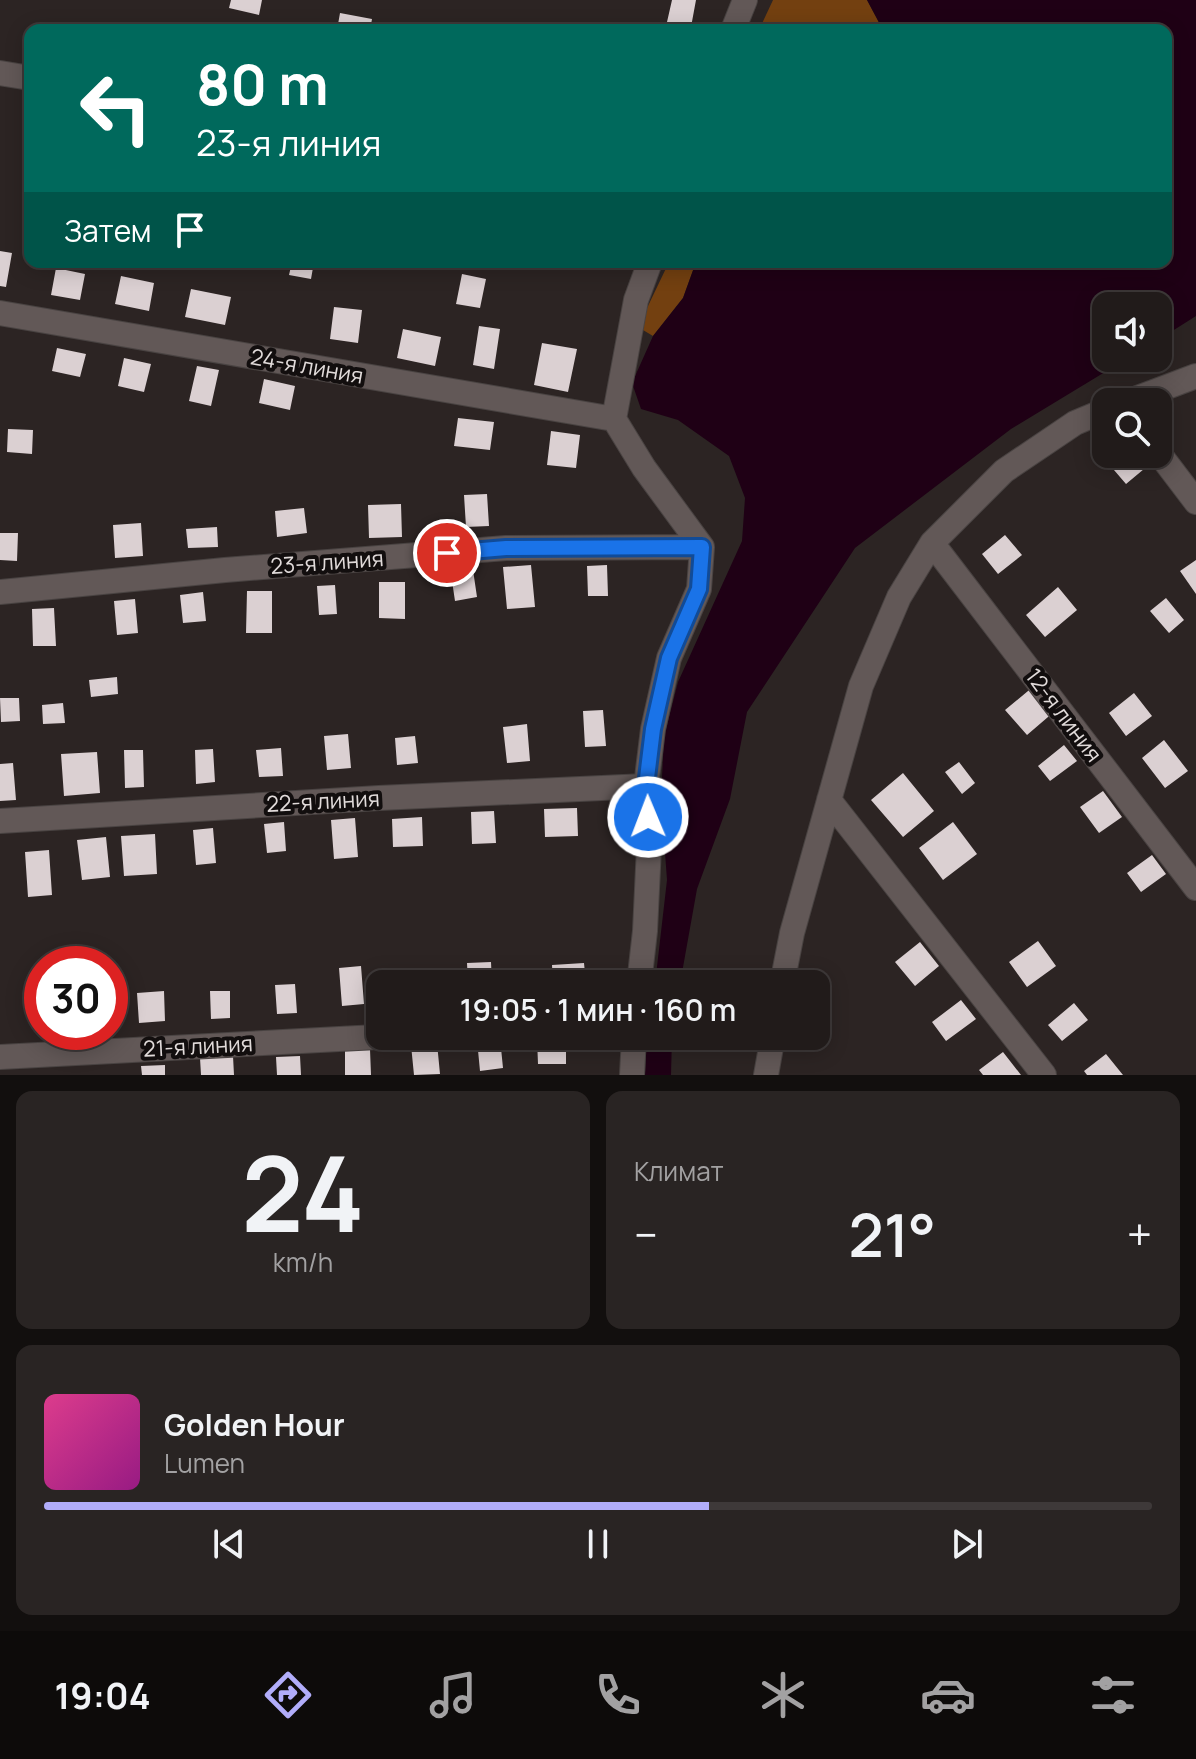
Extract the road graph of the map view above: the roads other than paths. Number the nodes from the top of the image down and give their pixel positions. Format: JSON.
{"nodes":[{"id":1,"x":745,"y":0,"type":"edge"},
{"id":2,"x":735,"y":24,"type":"edge"},
{"id":3,"x":0,"y":73,"type":"edge"},
{"id":4,"x":24,"y":77,"type":"edge"},
{"id":5,"x":648,"y":268,"type":"edge"},
{"id":6,"x":0,"y":313,"type":"edge"},
{"id":7,"x":1196,"y":376,"type":"edge"},
{"id":8,"x":1164,"y":388,"type":"edge"},
{"id":9,"x":1092,"y":416,"type":"edge"},
{"id":10,"x":614,"y":419,"type":"junction"},
{"id":11,"x":1170,"y":468,"type":"edge"},
{"id":12,"x":1196,"y":502,"type":"edge"},
{"id":13,"x":932,"y":543,"type":"junction"},
{"id":14,"x":702,"y":547,"type":"junction"},
{"id":15,"x":0,"y":592,"type":"edge"},
{"id":16,"x":646,"y":786,"type":"junction"},
{"id":17,"x":829,"y":800,"type":"junction"},
{"id":18,"x":0,"y":821,"type":"edge"},
{"id":19,"x":1196,"y":888,"type":"edge"},
{"id":20,"x":641,"y":970,"type":"edge"},
{"id":21,"x":785,"y":970,"type":"edge"},
{"id":22,"x":366,"y":1038,"type":"edge"},
{"id":23,"x":633,"y":1050,"type":"edge"},
{"id":24,"x":770,"y":1050,"type":"edge"},
{"id":25,"x":0,"y":1057,"type":"edge"},
{"id":26,"x":632,"y":1075,"type":"edge"},
{"id":27,"x":766,"y":1075,"type":"edge"},
{"id":28,"x":1044,"y":1075,"type":"edge"}],
"edges":[{"from":1,"to":2,"type":"street"},
{"from":3,"to":4,"type":"street"},
{"from":5,"to":10,"type":"street"},
{"from":6,"to":10,"type":"street","name":"24-я линия"},
{"from":7,"to":8,"type":"street"},
{"from":9,"to":13,"type":"street"},
{"from":10,"to":14,"type":"street"},
{"from":11,"to":12,"type":"street"},
{"from":13,"to":17,"type":"street"},
{"from":13,"to":19,"type":"street","name":"12-я линия"},
{"from":14,"to":15,"type":"street","name":"23-я линия"},
{"from":14,"to":16,"type":"street"},
{"from":16,"to":18,"type":"street","name":"22-я линия"},
{"from":16,"to":20,"type":"street"},
{"from":17,"to":21,"type":"street"},
{"from":17,"to":28,"type":"street"},
{"from":22,"to":25,"type":"street","name":"21-я линия"},
{"from":23,"to":26,"type":"street"},
{"from":24,"to":27,"type":"street"}]}
